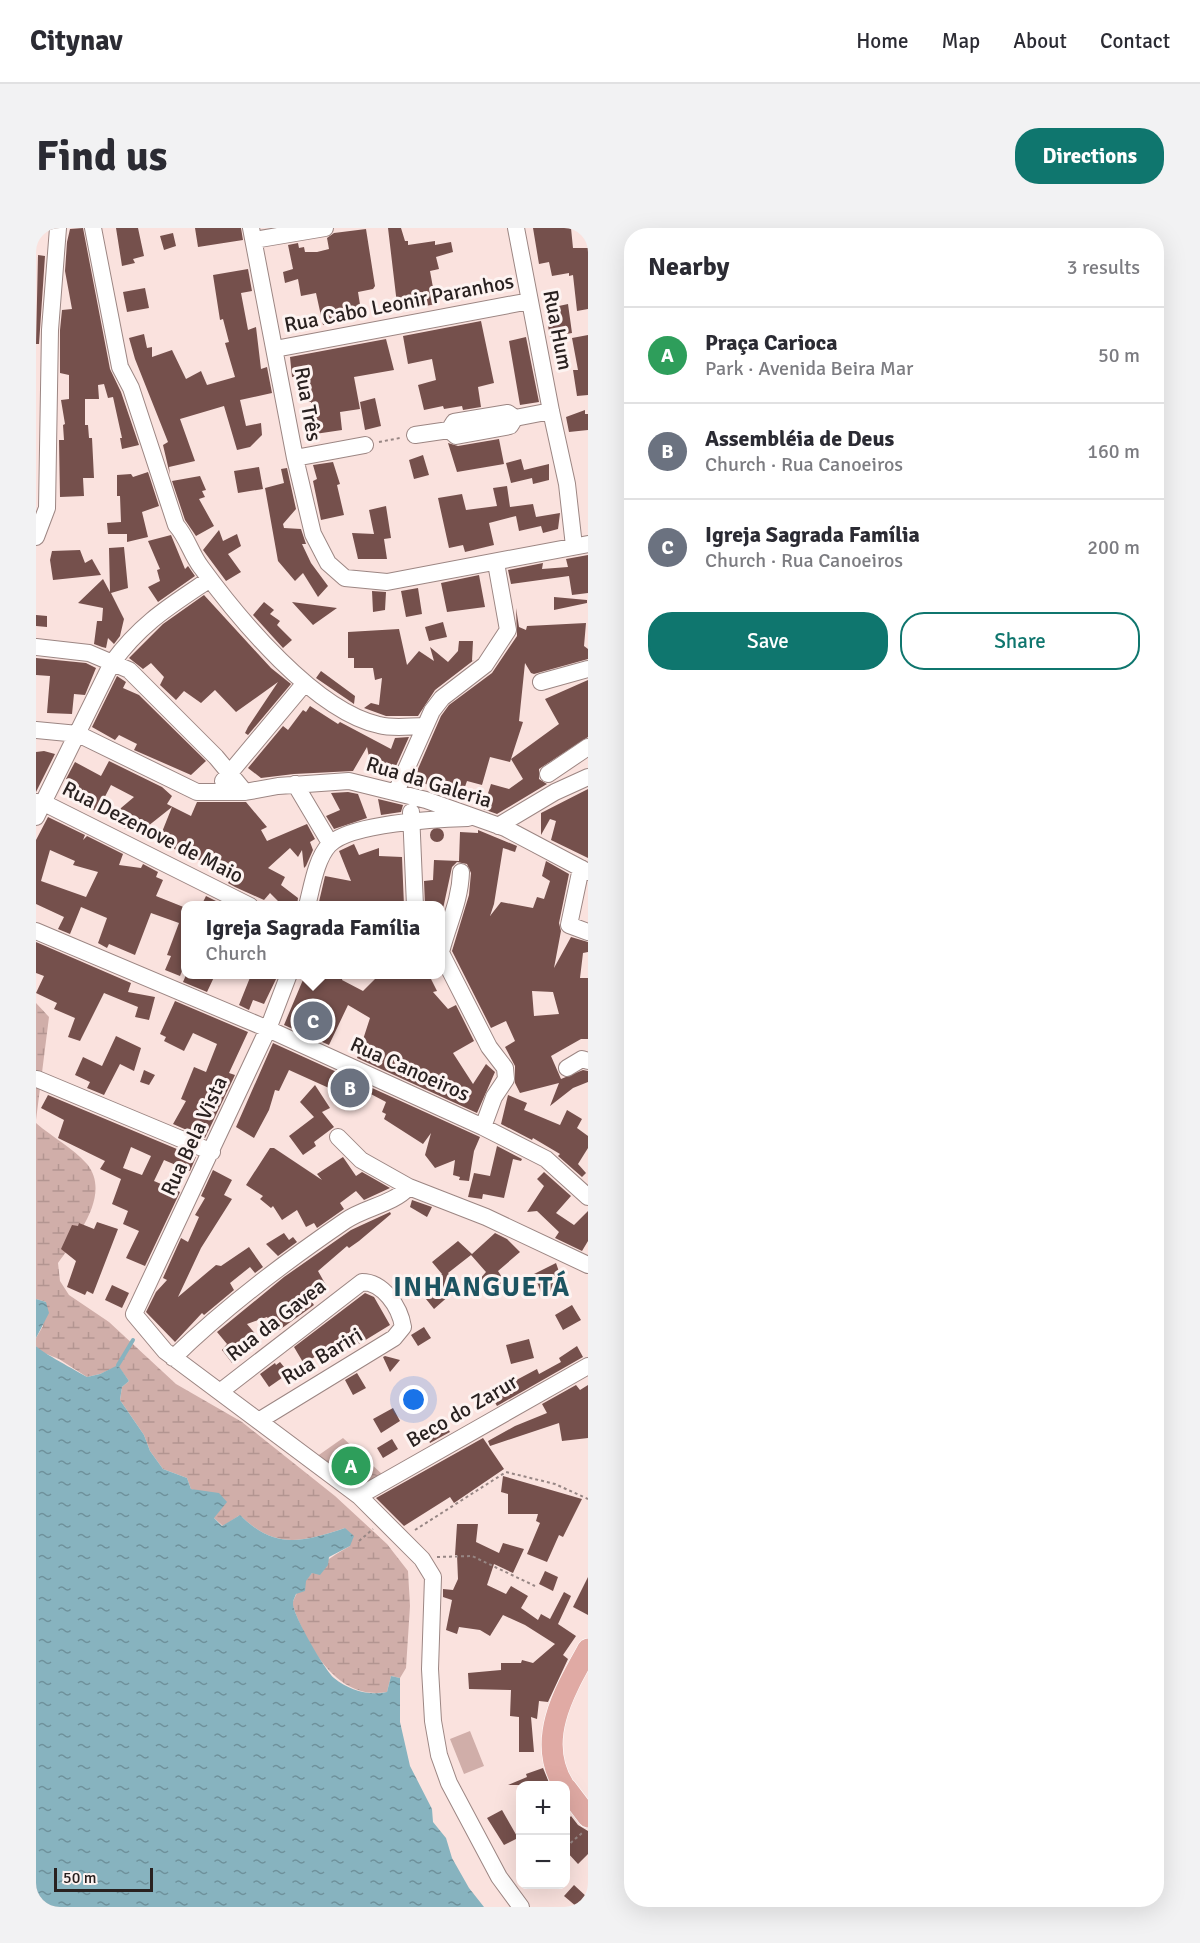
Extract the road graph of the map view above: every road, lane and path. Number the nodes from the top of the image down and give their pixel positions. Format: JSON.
{"nodes":[{"id":1,"x":58,"y":228,"type":"edge"},
{"id":2,"x":93,"y":228,"type":"edge"},
{"id":3,"x":325,"y":228,"type":"edge"},
{"id":4,"x":516,"y":228,"type":"edge"},
{"id":5,"x":253,"y":234,"type":"edge"},
{"id":6,"x":530,"y":301,"type":"junction"},
{"id":7,"x":275,"y":349,"type":"junction"},
{"id":8,"x":550,"y":411,"type":"junction"},
{"id":9,"x":415,"y":435,"type":"joint"},
{"id":10,"x":365,"y":445,"type":"joint"},
{"id":11,"x":295,"y":458,"type":"junction"},
{"id":12,"x":36,"y":537,"type":"edge"},
{"id":13,"x":581,"y":545,"type":"edge"},
{"id":14,"x":496,"y":563,"type":"junction"},
{"id":15,"x":210,"y":579,"type":"junction"},
{"id":16,"x":36,"y":647,"type":"edge"},
{"id":17,"x":112,"y":663,"type":"junction"},
{"id":18,"x":588,"y":669,"type":"edge"},
{"id":19,"x":541,"y":682,"type":"dead end"},
{"id":20,"x":305,"y":683,"type":"junction"},
{"id":21,"x":425,"y":726,"type":"junction"},
{"id":22,"x":36,"y":730,"type":"edge"},
{"id":23,"x":78,"y":734,"type":"junction"},
{"id":24,"x":588,"y":747,"type":"edge"},
{"id":25,"x":548,"y":774,"type":"dead end"},
{"id":26,"x":230,"y":775,"type":"junction"},
{"id":27,"x":588,"y":777,"type":"edge"},
{"id":28,"x":295,"y":784,"type":"junction"},
{"id":29,"x":245,"y":792,"type":"junction"},
{"id":30,"x":212,"y":793,"type":"junction"},
{"id":31,"x":403,"y":794,"type":"junction"},
{"id":32,"x":38,"y":807,"type":"edge"},
{"id":33,"x":480,"y":818,"type":"junction"},
{"id":34,"x":412,"y":820,"type":"junction"},
{"id":35,"x":498,"y":826,"type":"junction"},
{"id":36,"x":330,"y":843,"type":"junction"},
{"id":37,"x":584,"y":870,"type":"edge"},
{"id":38,"x":461,"y":872,"type":"dead end"},
{"id":39,"x":239,"y":901,"type":"edge"},
{"id":40,"x":308,"y":901,"type":"edge"},
{"id":41,"x":415,"y":901,"type":"edge"},
{"id":42,"x":36,"y":931,"type":"edge"},
{"id":43,"x":588,"y":932,"type":"edge"},
{"id":44,"x":445,"y":934,"type":"edge"},
{"id":45,"x":445,"y":960,"type":"edge"},
{"id":46,"x":287,"y":979,"type":"edge"},
{"id":47,"x":268,"y":1029,"type":"junction"},
{"id":48,"x":588,"y":1060,"type":"edge"},
{"id":49,"x":567,"y":1068,"type":"dead end"},
{"id":50,"x":37,"y":1079,"type":"edge"},
{"id":51,"x":483,"y":1127,"type":"junction"},
{"id":52,"x":338,"y":1137,"type":"dead end"},
{"id":53,"x":212,"y":1152,"type":"junction"},
{"id":54,"x":409,"y":1187,"type":"junction"},
{"id":55,"x":588,"y":1197,"type":"edge"},
{"id":56,"x":588,"y":1265,"type":"edge"},
{"id":57,"x":403,"y":1327,"type":"joint"},
{"id":58,"x":169,"y":1354,"type":"junction"},
{"id":59,"x":588,"y":1366,"type":"edge"},
{"id":60,"x":221,"y":1391,"type":"junction"},
{"id":61,"x":260,"y":1420,"type":"junction"},
{"id":62,"x":359,"y":1496,"type":"junction"},
{"id":63,"x":588,"y":1499,"type":"edge"},
{"id":64,"x":376,"y":1527,"type":"dead end"},
{"id":65,"x":402,"y":1539,"type":"junction"},
{"id":66,"x":359,"y":1541,"type":"dead end"},
{"id":67,"x":422,"y":1559,"type":"junction"},
{"id":68,"x":535,"y":1586,"type":"dead end"},
{"id":69,"x":588,"y":1649,"type":"edge"},
{"id":70,"x":561,"y":1781,"type":"edge"},
{"id":71,"x":570,"y":1794,"type":"edge"},
{"id":72,"x":588,"y":1817,"type":"edge"},
{"id":73,"x":588,"y":1828,"type":"edge"},
{"id":74,"x":570,"y":1844,"type":"edge"},
{"id":75,"x":521,"y":1907,"type":"edge"}],
"edges":[{"from":1,"to":12,"type":"street"},
{"from":2,"to":15,"type":"street"},
{"from":3,"to":5,"type":"street"},
{"from":4,"to":6,"type":"street","name":"Rua Hum"},
{"from":5,"to":7,"type":"street","name":"Rua Três"},
{"from":6,"to":7,"type":"street","name":"Rua Cabo Leonir Paranhos"},
{"from":6,"to":8,"type":"street","name":"Rua Hum"},
{"from":7,"to":11,"type":"street","name":"Rua Três"},
{"from":8,"to":9,"type":"street"},
{"from":8,"to":13,"type":"street","name":"Rua Hum"},
{"from":9,"to":10,"type":"path"},
{"from":10,"to":11,"type":"street"},
{"from":11,"to":14,"type":"street","name":"Rua Três"},
{"from":13,"to":14,"type":"street"},
{"from":14,"to":21,"type":"street"},
{"from":15,"to":17,"type":"street"},
{"from":15,"to":20,"type":"street"},
{"from":16,"to":17,"type":"street"},
{"from":17,"to":23,"type":"street"},
{"from":17,"to":26,"type":"street"},
{"from":18,"to":19,"type":"street"},
{"from":20,"to":21,"type":"street"},
{"from":20,"to":26,"type":"street"},
{"from":21,"to":31,"type":"street"},
{"from":22,"to":23,"type":"street"},
{"from":23,"to":30,"type":"street","name":"Rua da Galeria"},
{"from":23,"to":32,"type":"street"},
{"from":24,"to":25,"type":"street"},
{"from":26,"to":29,"type":"street"},
{"from":26,"to":30,"type":"street"},
{"from":27,"to":35,"type":"street"},
{"from":28,"to":29,"type":"street","name":"Rua da Galeria"},
{"from":28,"to":31,"type":"street","name":"Rua da Galeria"},
{"from":28,"to":36,"type":"street"},
{"from":29,"to":30,"type":"street","name":"Rua da Galeria"},
{"from":31,"to":33,"type":"street","name":"Rua da Galeria"},
{"from":31,"to":34,"type":"street"},
{"from":32,"to":39,"type":"street","name":"Rua Dezenove de Maio"},
{"from":33,"to":34,"type":"street"},
{"from":33,"to":35,"type":"street","name":"Rua da Galeria"},
{"from":34,"to":36,"type":"street"},
{"from":34,"to":41,"type":"street"},
{"from":35,"to":37,"type":"street","name":"Rua da Galeria"},
{"from":36,"to":40,"type":"street"},
{"from":37,"to":43,"type":"street"},
{"from":38,"to":44,"type":"street"},
{"from":42,"to":47,"type":"street","name":"Rua Canoeiros"},
{"from":45,"to":51,"type":"street"},
{"from":46,"to":47,"type":"street","name":"Rua Bela Vista"},
{"from":47,"to":51,"type":"street","name":"Rua Canoeiros"},
{"from":47,"to":53,"type":"street","name":"Rua Bela Vista"},
{"from":48,"to":49,"type":"street"},
{"from":50,"to":53,"type":"street"},
{"from":51,"to":55,"type":"street","name":"Rua Canoeiros"},
{"from":52,"to":54,"type":"street"},
{"from":53,"to":58,"type":"street","name":"Rua Bela Vista"},
{"from":54,"to":56,"type":"street"},
{"from":54,"to":58,"type":"street"},
{"from":57,"to":60,"type":"street","name":"Rua da Gavea"},
{"from":57,"to":61,"type":"street","name":"Rua Bariri"},
{"from":58,"to":60,"type":"street"},
{"from":59,"to":62,"type":"street","name":"Beco do Zarur"},
{"from":60,"to":61,"type":"street"},
{"from":61,"to":62,"type":"street"},
{"from":62,"to":65,"type":"street"},
{"from":63,"to":65,"type":"path"},
{"from":64,"to":66,"type":"path"},
{"from":65,"to":67,"type":"street"},
{"from":67,"to":68,"type":"path"},
{"from":67,"to":75,"type":"street"},
{"from":69,"to":70,"type":"main road"},
{"from":71,"to":72,"type":"main road"},
{"from":73,"to":74,"type":"path"}]}
